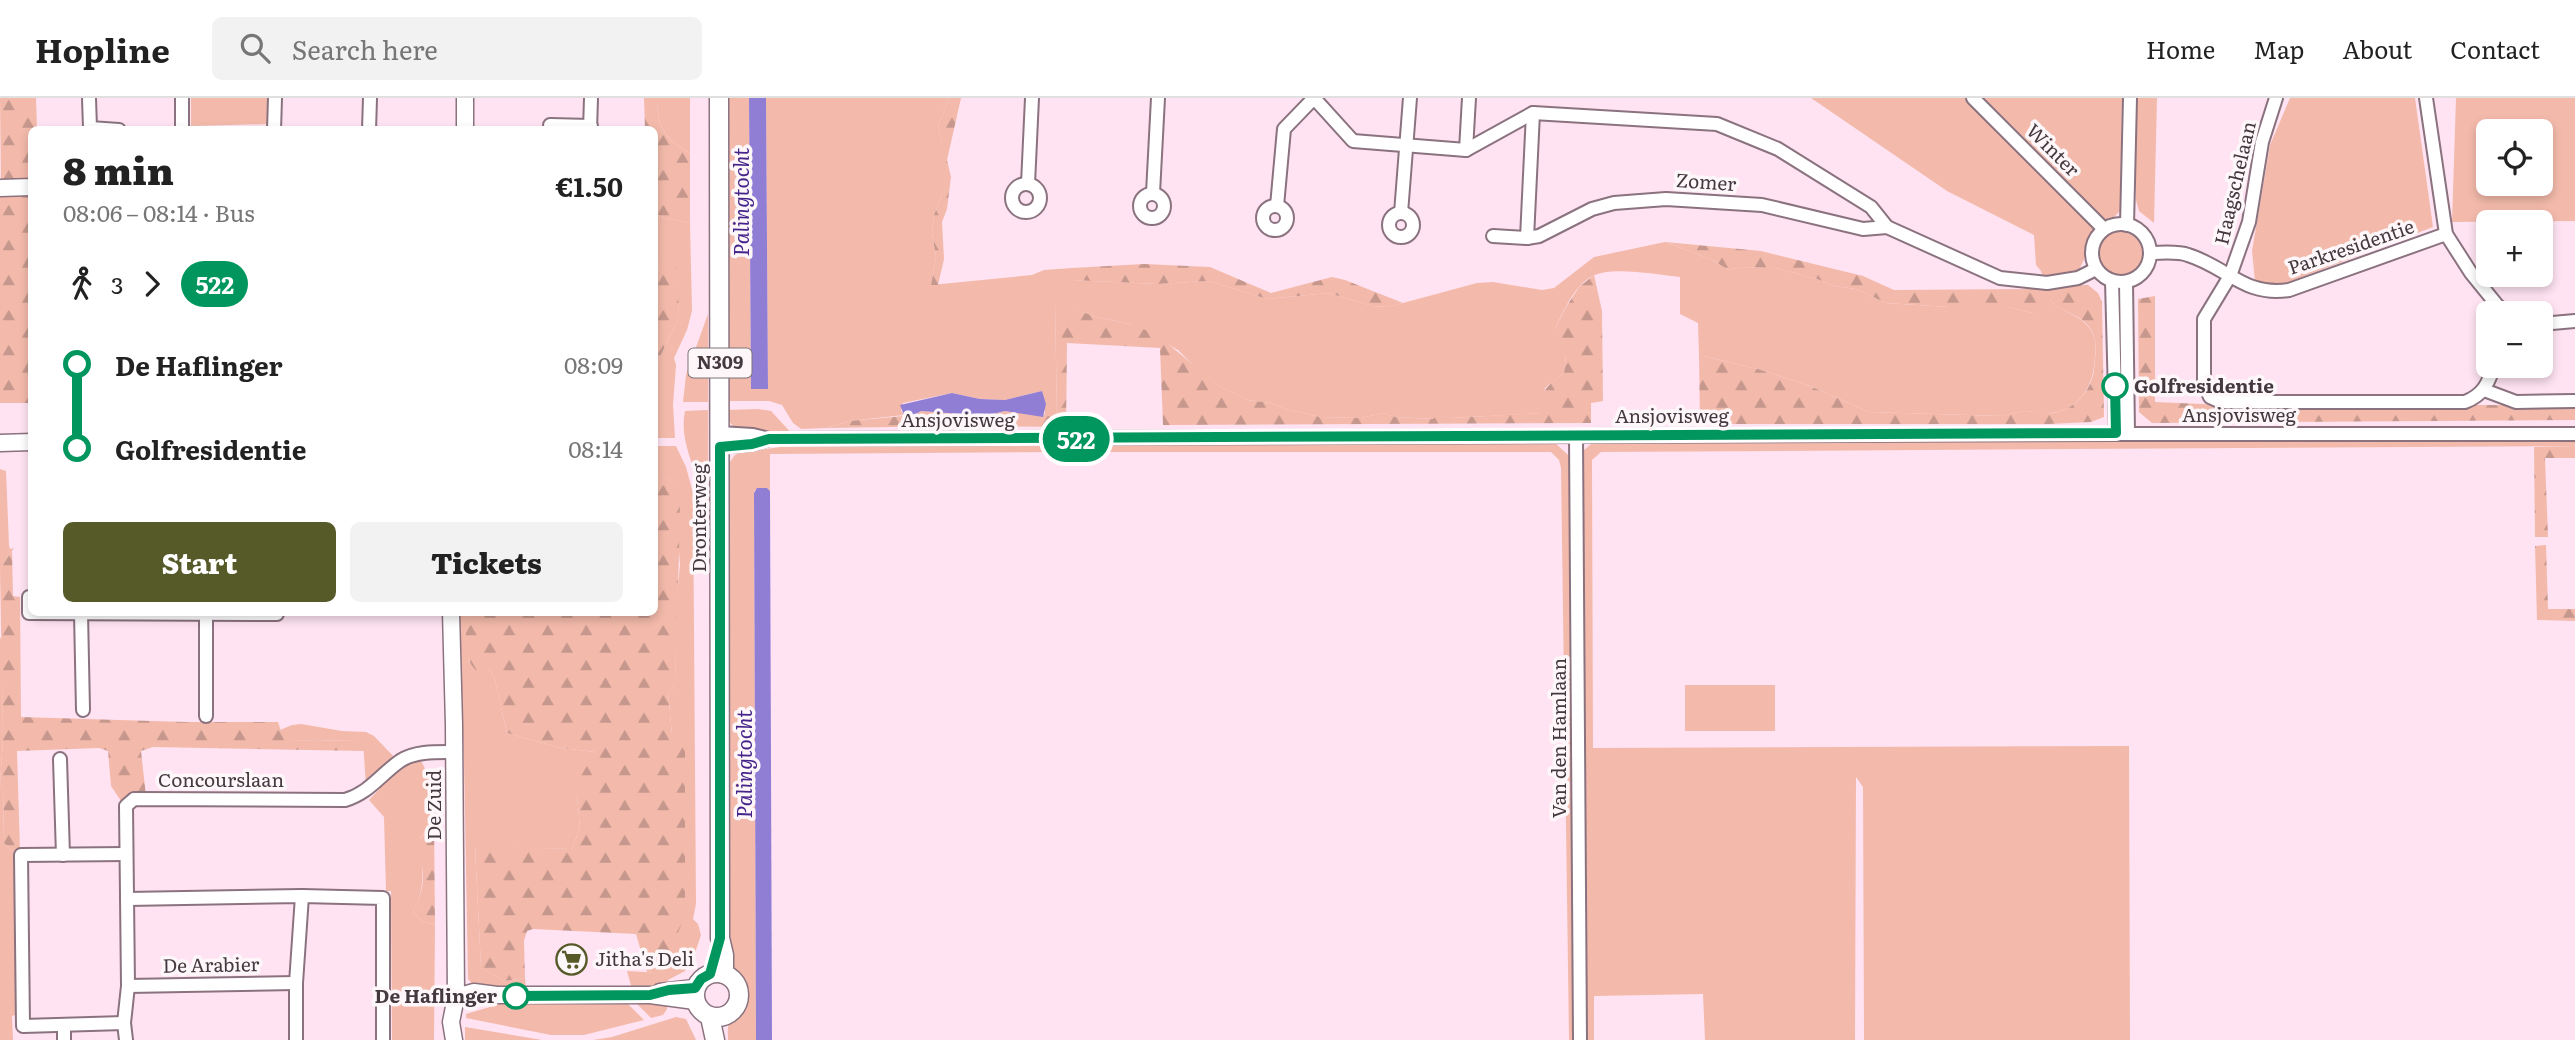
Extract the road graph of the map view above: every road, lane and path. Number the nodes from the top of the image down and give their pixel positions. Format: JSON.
{"nodes":[{"id":1,"x":89,"y":98,"type":"edge"},
{"id":2,"x":182,"y":98,"type":"edge"},
{"id":3,"x":275,"y":98,"type":"edge"},
{"id":4,"x":370,"y":98,"type":"edge"},
{"id":5,"x":465,"y":98,"type":"edge"},
{"id":6,"x":591,"y":98,"type":"edge"},
{"id":7,"x":719,"y":98,"type":"edge"},
{"id":8,"x":1032,"y":98,"type":"edge"},
{"id":9,"x":1158,"y":98,"type":"edge"},
{"id":10,"x":1314,"y":98,"type":"edge"},
{"id":11,"x":1410,"y":98,"type":"edge"},
{"id":12,"x":1469,"y":98,"type":"edge"},
{"id":13,"x":1973,"y":98,"type":"edge"},
{"id":14,"x":2130,"y":98,"type":"edge"},
{"id":15,"x":2276,"y":98,"type":"edge"},
{"id":16,"x":2426,"y":98,"type":"edge"},
{"id":17,"x":1533,"y":113,"type":"junction"},
{"id":18,"x":550,"y":125,"type":"dead end"},
{"id":19,"x":90,"y":126,"type":"edge"},
{"id":20,"x":182,"y":126,"type":"edge"},
{"id":21,"x":274,"y":126,"type":"edge"},
{"id":22,"x":369,"y":126,"type":"edge"},
{"id":23,"x":465,"y":126,"type":"edge"},
{"id":24,"x":563,"y":126,"type":"edge"},
{"id":25,"x":590,"y":126,"type":"edge"},
{"id":26,"x":1408,"y":147,"type":"junction"},
{"id":27,"x":1466,"y":150,"type":"junction"},
{"id":28,"x":1028,"y":184,"type":"dead end"},
{"id":29,"x":28,"y":187,"type":"edge"},
{"id":30,"x":0,"y":188,"type":"edge"},
{"id":31,"x":1153,"y":193,"type":"dead end"},
{"id":32,"x":1277,"y":206,"type":"dead end"},
{"id":33,"x":1401,"y":213,"type":"dead end"},
{"id":34,"x":2127,"y":225,"type":"junction"},
{"id":35,"x":1887,"y":227,"type":"junction"},
{"id":36,"x":2105,"y":229,"type":"junction"},
{"id":37,"x":2446,"y":234,"type":"junction"},
{"id":38,"x":1493,"y":236,"type":"dead end"},
{"id":39,"x":1527,"y":238,"type":"junction"},
{"id":40,"x":2150,"y":253,"type":"junction"},
{"id":41,"x":2096,"y":269,"type":"junction"},
{"id":42,"x":2230,"y":276,"type":"junction"},
{"id":43,"x":2112,"y":281,"type":"junction"},
{"id":44,"x":2126,"y":282,"type":"junction"},
{"id":45,"x":2493,"y":301,"type":"edge"},
{"id":46,"x":2575,"y":321,"type":"edge"},
{"id":47,"x":2553,"y":324,"type":"edge"},
{"id":48,"x":2489,"y":378,"type":"edge"},
{"id":49,"x":2484,"y":390,"type":"junction"},
{"id":50,"x":2575,"y":401,"type":"edge"},
{"id":51,"x":2122,"y":434,"type":"junction"},
{"id":52,"x":2575,"y":435,"type":"edge"},
{"id":53,"x":1576,"y":436,"type":"junction"},
{"id":54,"x":720,"y":440,"type":"junction"},
{"id":55,"x":28,"y":442,"type":"edge"},
{"id":56,"x":0,"y":443,"type":"edge"},
{"id":57,"x":81,"y":616,"type":"edge"},
{"id":58,"x":205,"y":616,"type":"edge"},
{"id":59,"x":451,"y":616,"type":"edge"},
{"id":60,"x":83,"y":710,"type":"dead end"},
{"id":61,"x":206,"y":716,"type":"dead end"},
{"id":62,"x":454,"y":751,"type":"junction"},
{"id":63,"x":60,"y":759,"type":"dead end"},
{"id":64,"x":126,"y":854,"type":"junction"},
{"id":65,"x":63,"y":855,"type":"junction"},
{"id":66,"x":302,"y":896,"type":"junction"},
{"id":67,"x":127,"y":899,"type":"junction"},
{"id":68,"x":717,"y":974,"type":"junction"},
{"id":69,"x":296,"y":983,"type":"junction"},
{"id":70,"x":128,"y":986,"type":"junction"},
{"id":71,"x":695,"y":994,"type":"junction"},
{"id":72,"x":456,"y":997,"type":"junction"},
{"id":73,"x":717,"y":1017,"type":"junction"},
{"id":74,"x":124,"y":1023,"type":"junction"},
{"id":75,"x":64,"y":1025,"type":"junction"},
{"id":76,"x":64,"y":1040,"type":"edge"},
{"id":77,"x":126,"y":1040,"type":"edge"},
{"id":78,"x":296,"y":1040,"type":"edge"},
{"id":79,"x":383,"y":1040,"type":"edge"},
{"id":80,"x":456,"y":1040,"type":"edge"},
{"id":81,"x":715,"y":1040,"type":"edge"},
{"id":82,"x":723,"y":1040,"type":"edge"},
{"id":83,"x":1580,"y":1040,"type":"edge"}],
"edges":[{"from":1,"to":19,"type":"street"},
{"from":2,"to":20,"type":"street"},
{"from":3,"to":21,"type":"street"},
{"from":4,"to":22,"type":"street"},
{"from":5,"to":23,"type":"street"},
{"from":6,"to":25,"type":"street"},
{"from":7,"to":54,"type":"main road","name":"Dronterweg","number":"N309"},
{"from":8,"to":28,"type":"street"},
{"from":9,"to":31,"type":"street"},
{"from":10,"to":26,"type":"street"},
{"from":10,"to":32,"type":"street"},
{"from":11,"to":26,"type":"street"},
{"from":12,"to":27,"type":"street"},
{"from":13,"to":36,"type":"street","name":"Winter"},
{"from":14,"to":34,"type":"street"},
{"from":15,"to":42,"type":"street","name":"Haagschelaan"},
{"from":16,"to":37,"type":"street"},
{"from":17,"to":27,"type":"street"},
{"from":17,"to":35,"type":"street"},
{"from":17,"to":39,"type":"street"},
{"from":18,"to":24,"type":"street"},
{"from":26,"to":27,"type":"street"},
{"from":26,"to":33,"type":"street"},
{"from":29,"to":30,"type":"street"},
{"from":34,"to":36,"type":"street"},
{"from":34,"to":40,"type":"street"},
{"from":35,"to":39,"type":"street","name":"Zomer"},
{"from":35,"to":41,"type":"street"},
{"from":36,"to":41,"type":"street"},
{"from":37,"to":42,"type":"street","name":"Parkresidentie"},
{"from":37,"to":45,"type":"street"},
{"from":38,"to":39,"type":"street","name":"Zomer"},
{"from":40,"to":42,"type":"street","name":"Parkresidentie"},
{"from":40,"to":44,"type":"street"},
{"from":41,"to":43,"type":"street"},
{"from":42,"to":49,"type":"street","name":"Haagschelaan"},
{"from":43,"to":44,"type":"street"},
{"from":43,"to":51,"type":"street"},
{"from":44,"to":51,"type":"street"},
{"from":46,"to":47,"type":"street"},
{"from":48,"to":49,"type":"street"},
{"from":49,"to":50,"type":"street"},
{"from":51,"to":52,"type":"street","name":"Ansjovisweg"},
{"from":51,"to":53,"type":"street","name":"Ansjovisweg"},
{"from":53,"to":54,"type":"street","name":"Ansjovisweg"},
{"from":53,"to":83,"type":"street","name":"Van den Hamlaan"},
{"from":54,"to":68,"type":"main road","name":"Dronterweg","number":"N309"},
{"from":55,"to":56,"type":"street"},
{"from":57,"to":60,"type":"street"},
{"from":58,"to":61,"type":"street"},
{"from":59,"to":62,"type":"street","name":"De Zuid"},
{"from":62,"to":64,"type":"street","name":"Concourslaan"},
{"from":62,"to":72,"type":"street","name":"De Zuid"},
{"from":63,"to":65,"type":"street"},
{"from":64,"to":65,"type":"street"},
{"from":64,"to":67,"type":"street","name":"Concourslaan"},
{"from":65,"to":75,"type":"street"},
{"from":66,"to":67,"type":"street"},
{"from":66,"to":69,"type":"street"},
{"from":66,"to":79,"type":"street"},
{"from":67,"to":70,"type":"street","name":"Concourslaan"},
{"from":68,"to":71,"type":"main road"},
{"from":68,"to":73,"type":"main road"},
{"from":69,"to":70,"type":"street","name":"De Arabier"},
{"from":69,"to":78,"type":"street"},
{"from":70,"to":74,"type":"street","name":"Concourslaan"},
{"from":71,"to":72,"type":"street"},
{"from":71,"to":73,"type":"main road"},
{"from":72,"to":80,"type":"street","name":"De Zuid"},
{"from":73,"to":81,"type":"main road"},
{"from":73,"to":82,"type":"main road"},
{"from":74,"to":75,"type":"street"},
{"from":74,"to":77,"type":"street","name":"Concourslaan"},
{"from":75,"to":76,"type":"street"}]}
